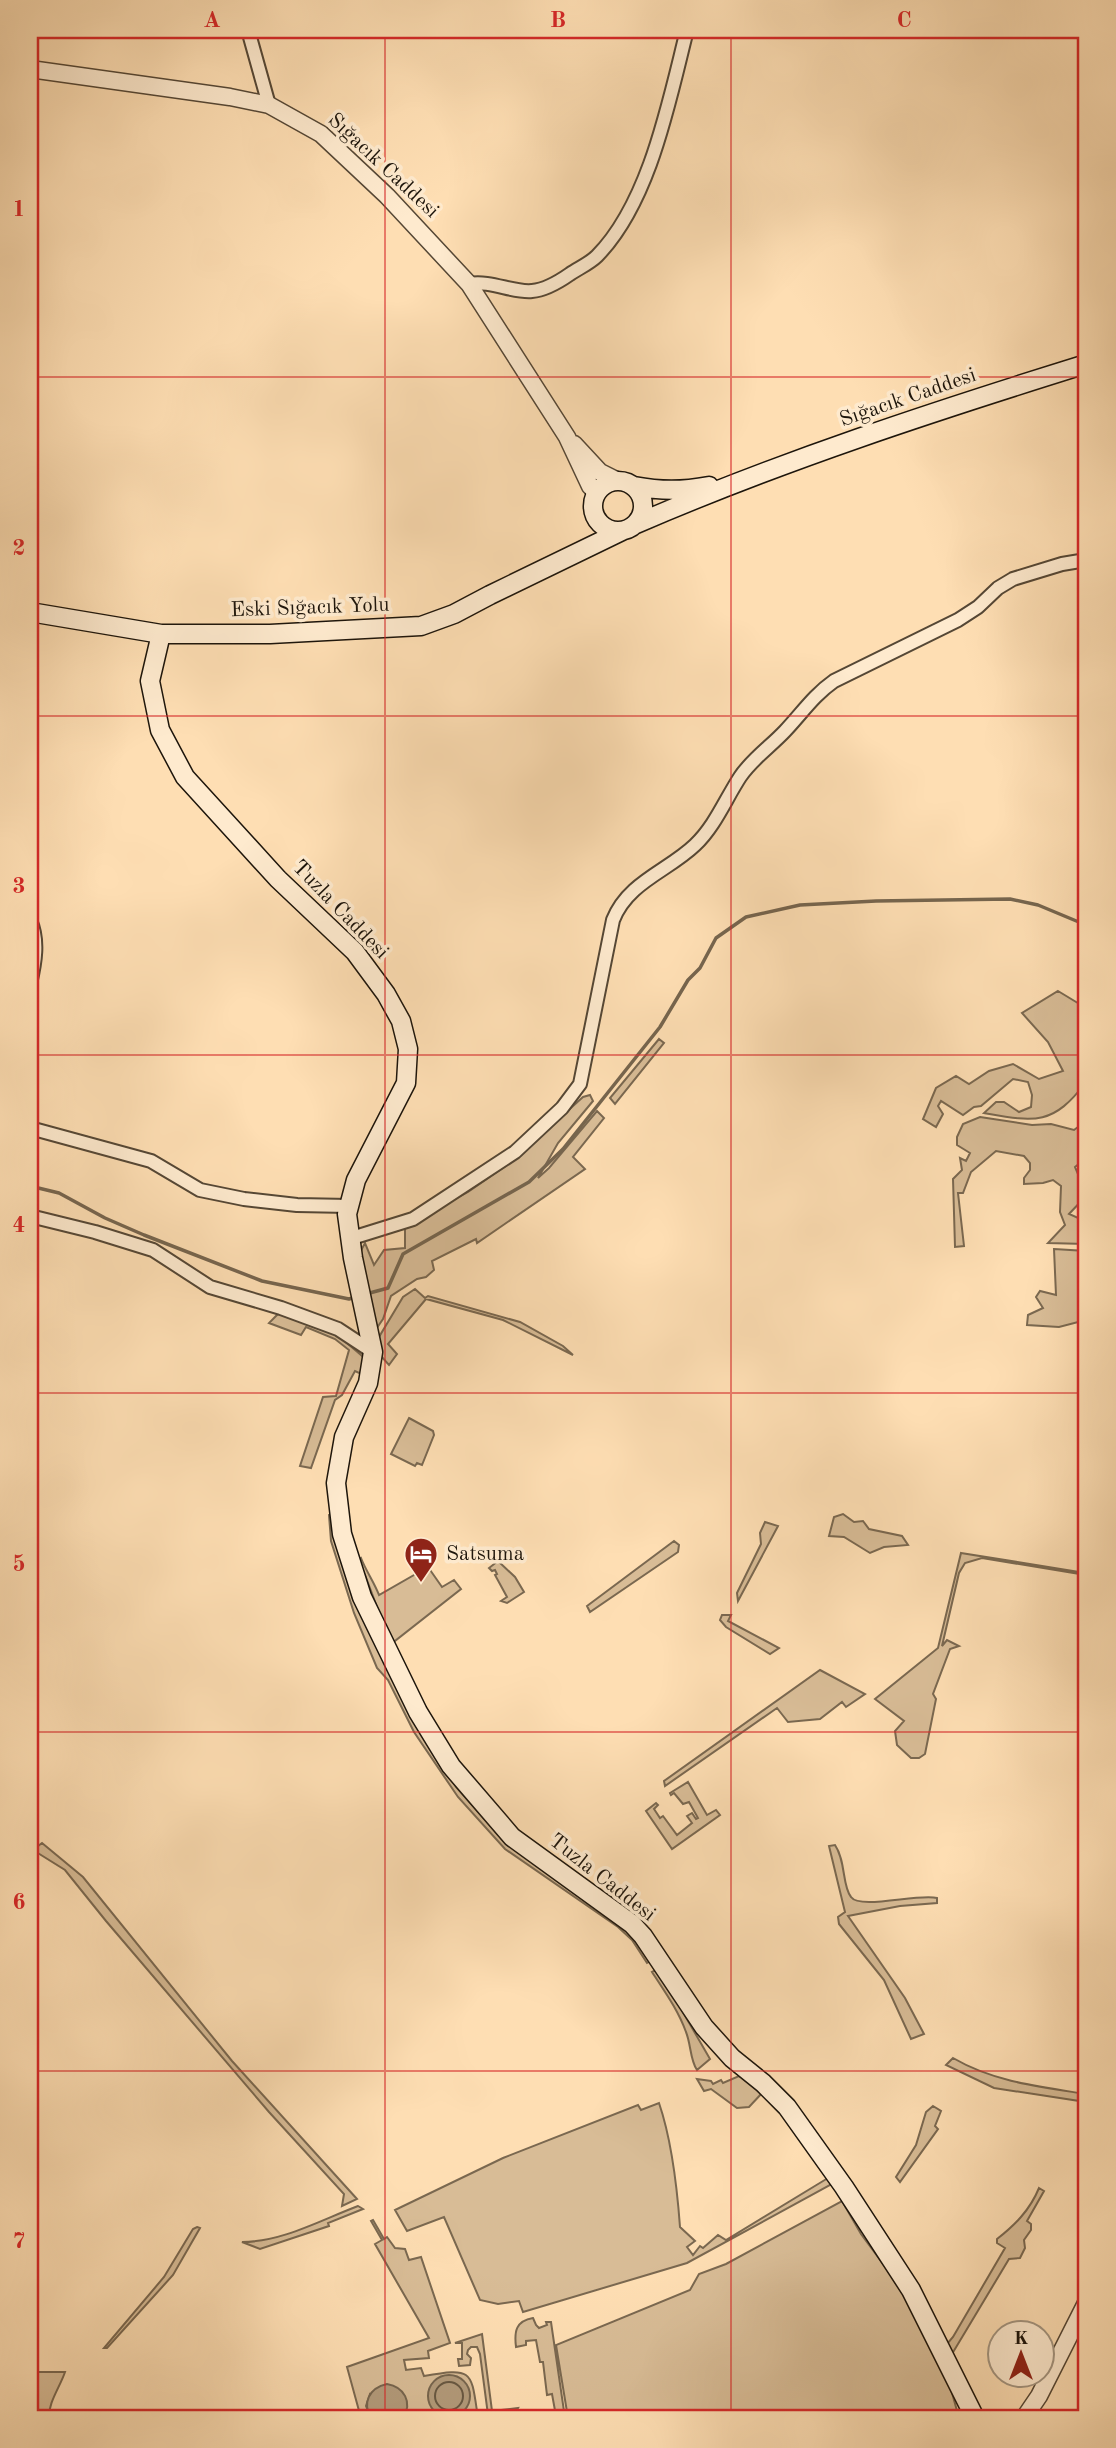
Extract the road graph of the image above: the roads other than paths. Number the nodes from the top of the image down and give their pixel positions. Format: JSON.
{"nodes":[{"id":1,"x":248,"y":30,"type":"edge"},
{"id":2,"x":687,"y":30,"type":"edge"},
{"id":3,"x":30,"y":69,"type":"edge"},
{"id":4,"x":269,"y":105,"type":"junction"},
{"id":5,"x":469,"y":284,"type":"junction"},
{"id":6,"x":1086,"y":364,"type":"edge"},
{"id":7,"x":567,"y":437,"type":"junction"},
{"id":8,"x":747,"y":479,"type":"junction"},
{"id":9,"x":626,"y":483,"type":"junction"},
{"id":10,"x":595,"y":501,"type":"junction"},
{"id":11,"x":629,"y":527,"type":"junction"},
{"id":12,"x":578,"y":551,"type":"junction"},
{"id":13,"x":1086,"y":560,"type":"edge"},
{"id":14,"x":30,"y":612,"type":"edge"},
{"id":15,"x":160,"y":634,"type":"junction"},
{"id":16,"x":30,"y":920,"type":"edge"},
{"id":17,"x":30,"y":984,"type":"edge"},
{"id":18,"x":30,"y":1128,"type":"edge"},
{"id":19,"x":349,"y":1206,"type":"junction"},
{"id":20,"x":30,"y":1216,"type":"edge"},
{"id":21,"x":352,"y":1238,"type":"junction"},
{"id":22,"x":373,"y":1352,"type":"junction"},
{"id":23,"x":1086,"y":2303,"type":"edge"},
{"id":24,"x":975,"y":2418,"type":"edge"},
{"id":25,"x":1024,"y":2418,"type":"edge"}],
"edges":[{"from":1,"to":4,"type":"street"},
{"from":2,"to":5,"type":"street"},
{"from":3,"to":4,"type":"street","name":"Sığacık Caddesi"},
{"from":4,"to":5,"type":"street","name":"Sığacık Caddesi"},
{"from":5,"to":7,"type":"street","name":"Sığacık Caddesi"},
{"from":6,"to":8,"type":"main road","name":"Sığacık Caddesi"},
{"from":7,"to":9,"type":"street"},
{"from":7,"to":10,"type":"street"},
{"from":8,"to":9,"type":"main road"},
{"from":8,"to":11,"type":"main road","name":"Eski Sığacık Yolu"},
{"from":9,"to":10,"type":"main road"},
{"from":9,"to":11,"type":"main road"},
{"from":10,"to":11,"type":"main road"},
{"from":10,"to":12,"type":"main road"},
{"from":11,"to":12,"type":"main road","name":"Eski Sığacık Yolu"},
{"from":12,"to":15,"type":"main road","name":"Eski Sığacık Yolu"},
{"from":13,"to":21,"type":"street"},
{"from":14,"to":15,"type":"main road","name":"Eski Sığacık Yolu"},
{"from":15,"to":19,"type":"main road","name":"Tuzla Caddesi"},
{"from":16,"to":17,"type":"street"},
{"from":18,"to":19,"type":"street"},
{"from":19,"to":21,"type":"main road","name":"Tuzla Caddesi"},
{"from":20,"to":22,"type":"street"},
{"from":21,"to":22,"type":"main road","name":"Tuzla Caddesi"},
{"from":22,"to":24,"type":"main road","name":"Tuzla Caddesi"},
{"from":23,"to":25,"type":"street"}]}
